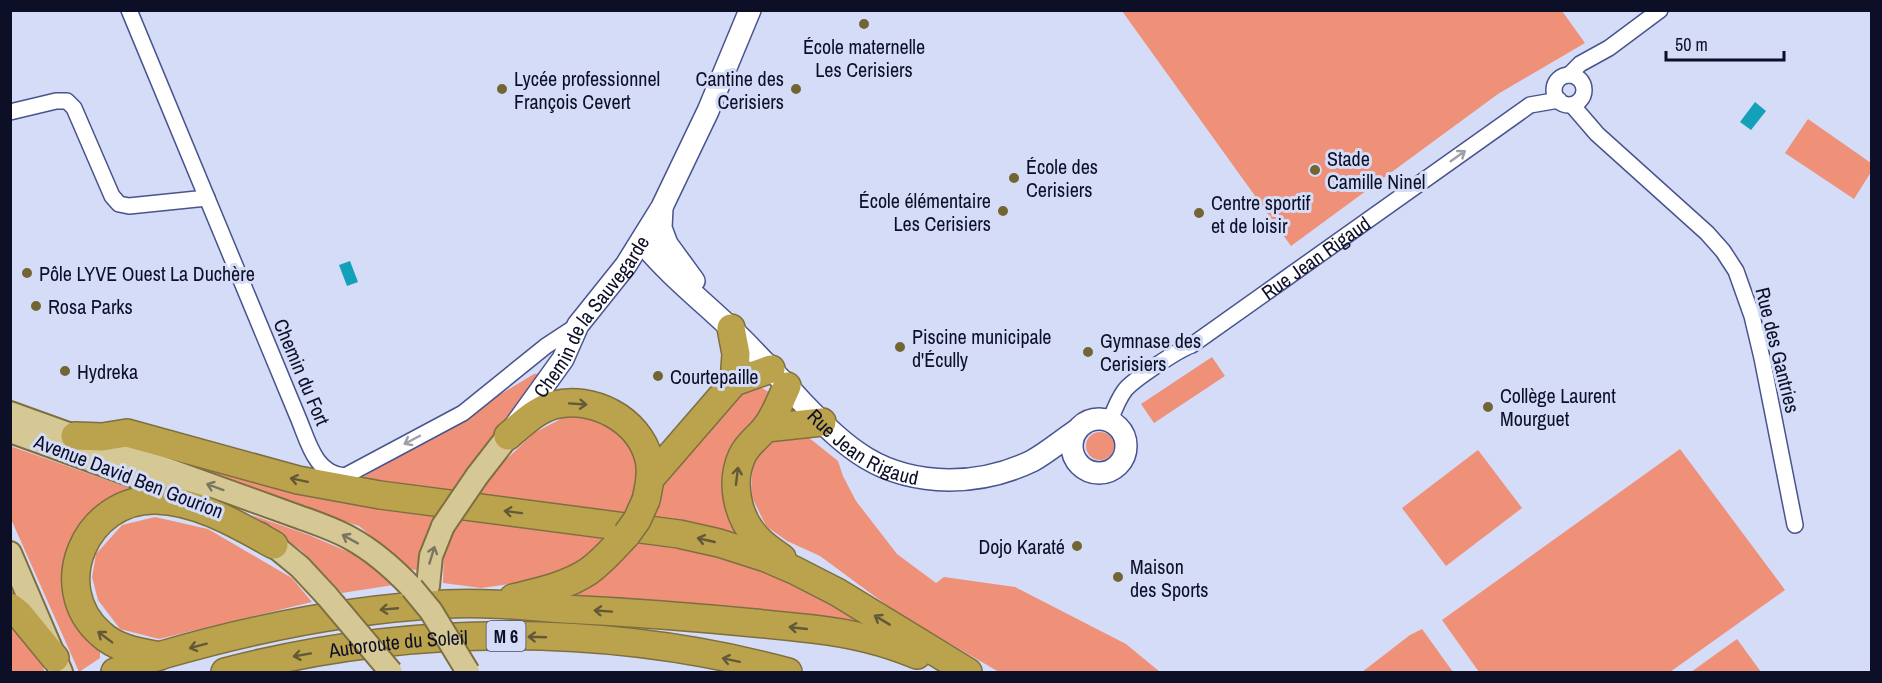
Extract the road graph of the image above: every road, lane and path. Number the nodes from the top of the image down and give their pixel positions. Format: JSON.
{"nodes":[{"id":1,"x":129,"y":10,"type":"edge"},
{"id":2,"x":750,"y":10,"type":"edge"},
{"id":3,"x":1660,"y":10,"type":"edge"},
{"id":4,"x":1609,"y":48,"type":"junction"},
{"id":5,"x":1569,"y":75,"type":"junction"},
{"id":6,"x":1584,"y":87,"type":"junction"},
{"id":7,"x":1565,"y":102,"type":"junction"},
{"id":8,"x":10,"y":112,"type":"edge"},
{"id":9,"x":1597,"y":134,"type":"junction"},
{"id":10,"x":207,"y":198,"type":"junction"},
{"id":11,"x":662,"y":207,"type":"junction"},
{"id":12,"x":642,"y":242,"type":"junction"},
{"id":13,"x":578,"y":325,"type":"junction"},
{"id":14,"x":732,"y":328,"type":"junction"},
{"id":15,"x":779,"y":378,"type":"junction"},
{"id":16,"x":734,"y":382,"type":"junction"},
{"id":17,"x":10,"y":413,"type":"edge"},
{"id":18,"x":1110,"y":421,"type":"junction"},
{"id":19,"x":822,"y":422,"type":"junction"},
{"id":20,"x":766,"y":428,"type":"junction"},
{"id":21,"x":10,"y":430,"type":"edge"},
{"id":22,"x":1077,"y":430,"type":"junction"},
{"id":23,"x":75,"y":436,"type":"junction"},
{"id":24,"x":508,"y":436,"type":"junction"},
{"id":25,"x":1033,"y":460,"type":"junction"},
{"id":26,"x":1075,"y":460,"type":"junction"},
{"id":27,"x":648,"y":490,"type":"junction"},
{"id":28,"x":1795,"y":525,"type":"dead end"},
{"id":29,"x":274,"y":545,"type":"junction"},
{"id":30,"x":10,"y":553,"type":"edge"},
{"id":31,"x":420,"y":587,"type":"junction"},
{"id":32,"x":837,"y":592,"type":"junction"},
{"id":33,"x":482,"y":604,"type":"junction"},
{"id":34,"x":10,"y":607,"type":"edge"},
{"id":35,"x":160,"y":656,"type":"junction"},
{"id":36,"x":58,"y":665,"type":"edge"},
{"id":37,"x":115,"y":672,"type":"edge"},
{"id":38,"x":225,"y":672,"type":"edge"},
{"id":39,"x":391,"y":672,"type":"edge"},
{"id":40,"x":468,"y":672,"type":"edge"},
{"id":41,"x":788,"y":672,"type":"edge"},
{"id":42,"x":954,"y":672,"type":"edge"},
{"id":43,"x":968,"y":672,"type":"edge"}],
"edges":[{"from":1,"to":10,"type":"street","name":"Chemin du Fort"},
{"from":2,"to":11,"type":"street","name":"Chemin de la Sauvegarde"},
{"from":3,"to":4,"type":"street"},
{"from":4,"to":5,"type":"street"},
{"from":4,"to":6,"type":"street"},
{"from":5,"to":6,"type":"street"},
{"from":5,"to":7,"type":"street"},
{"from":6,"to":7,"type":"street"},
{"from":6,"to":9,"type":"street"},
{"from":7,"to":9,"type":"street","name":"Rue des Gantries"},
{"from":18,"to":7,"type":"street","name":"Rue Jean Rigaud","one_way":true},
{"from":8,"to":10,"type":"street"},
{"from":9,"to":28,"type":"street","name":"Rue des Gantries"},
{"from":13,"to":10,"type":"street","name":"Chemin du Fort","one_way":true},
{"from":11,"to":12,"type":"street","name":"Chemin de la Sauvegarde"},
{"from":11,"to":14,"type":"street","name":"Rue Jean Rigaud"},
{"from":12,"to":13,"type":"street","name":"Chemin de la Sauvegarde"},
{"from":12,"to":14,"type":"street","name":"Rue Jean Rigaud"},
{"from":13,"to":24,"type":"street","name":"Chemin de la Sauvegarde"},
{"from":14,"to":15,"type":"street","name":"Rue Jean Rigaud"},
{"from":14,"to":16,"type":"highway"},
{"from":15,"to":16,"type":"highway"},
{"from":15,"to":19,"type":"street","name":"Rue Jean Rigaud"},
{"from":15,"to":20,"type":"highway"},
{"from":16,"to":27,"type":"highway"},
{"from":17,"to":23,"type":"main road","name":"Avenue David Ben Gourion"},
{"from":18,"to":22,"type":"street"},
{"from":18,"to":26,"type":"street"},
{"from":19,"to":20,"type":"highway"},
{"from":19,"to":25,"type":"street","name":"Rue Jean Rigaud"},
{"from":32,"to":20,"type":"highway","one_way":true},
{"from":21,"to":29,"type":"main road","name":"Avenue David Ben Gourion"},
{"from":22,"to":25,"type":"street","name":"Rue Jean Rigaud"},
{"from":22,"to":26,"type":"street"},
{"from":31,"to":23,"type":"main road","name":"Avenue David Ben Gourion","one_way":true},
{"from":32,"to":23,"type":"highway","one_way":true},
{"from":24,"to":27,"type":"highway","one_way":true},
{"from":31,"to":24,"type":"main road","name":"Chemin de la Sauvegarde","one_way":true,"bridge":true},
{"from":25,"to":26,"type":"street","name":"Rue Jean Rigaud"},
{"from":27,"to":33,"type":"highway","bridge":true},
{"from":35,"to":29,"type":"highway","one_way":true},
{"from":29,"to":39,"type":"main road","name":"Avenue David Ben Gourion","bridge":true},
{"from":30,"to":36,"type":"main road"},
{"from":31,"to":40,"type":"main road","name":"Chemin de la Sauvegarde","bridge":true},
{"from":43,"to":32,"type":"highway","one_way":true},
{"from":33,"to":35,"type":"highway","one_way":true},
{"from":42,"to":33,"type":"highway","one_way":true},
{"from":34,"to":36,"type":"highway"},
{"from":35,"to":37,"type":"highway"},
{"from":41,"to":38,"type":"highway","name":"Autoroute du Soleil","number":"M 6","one_way":true}]}
